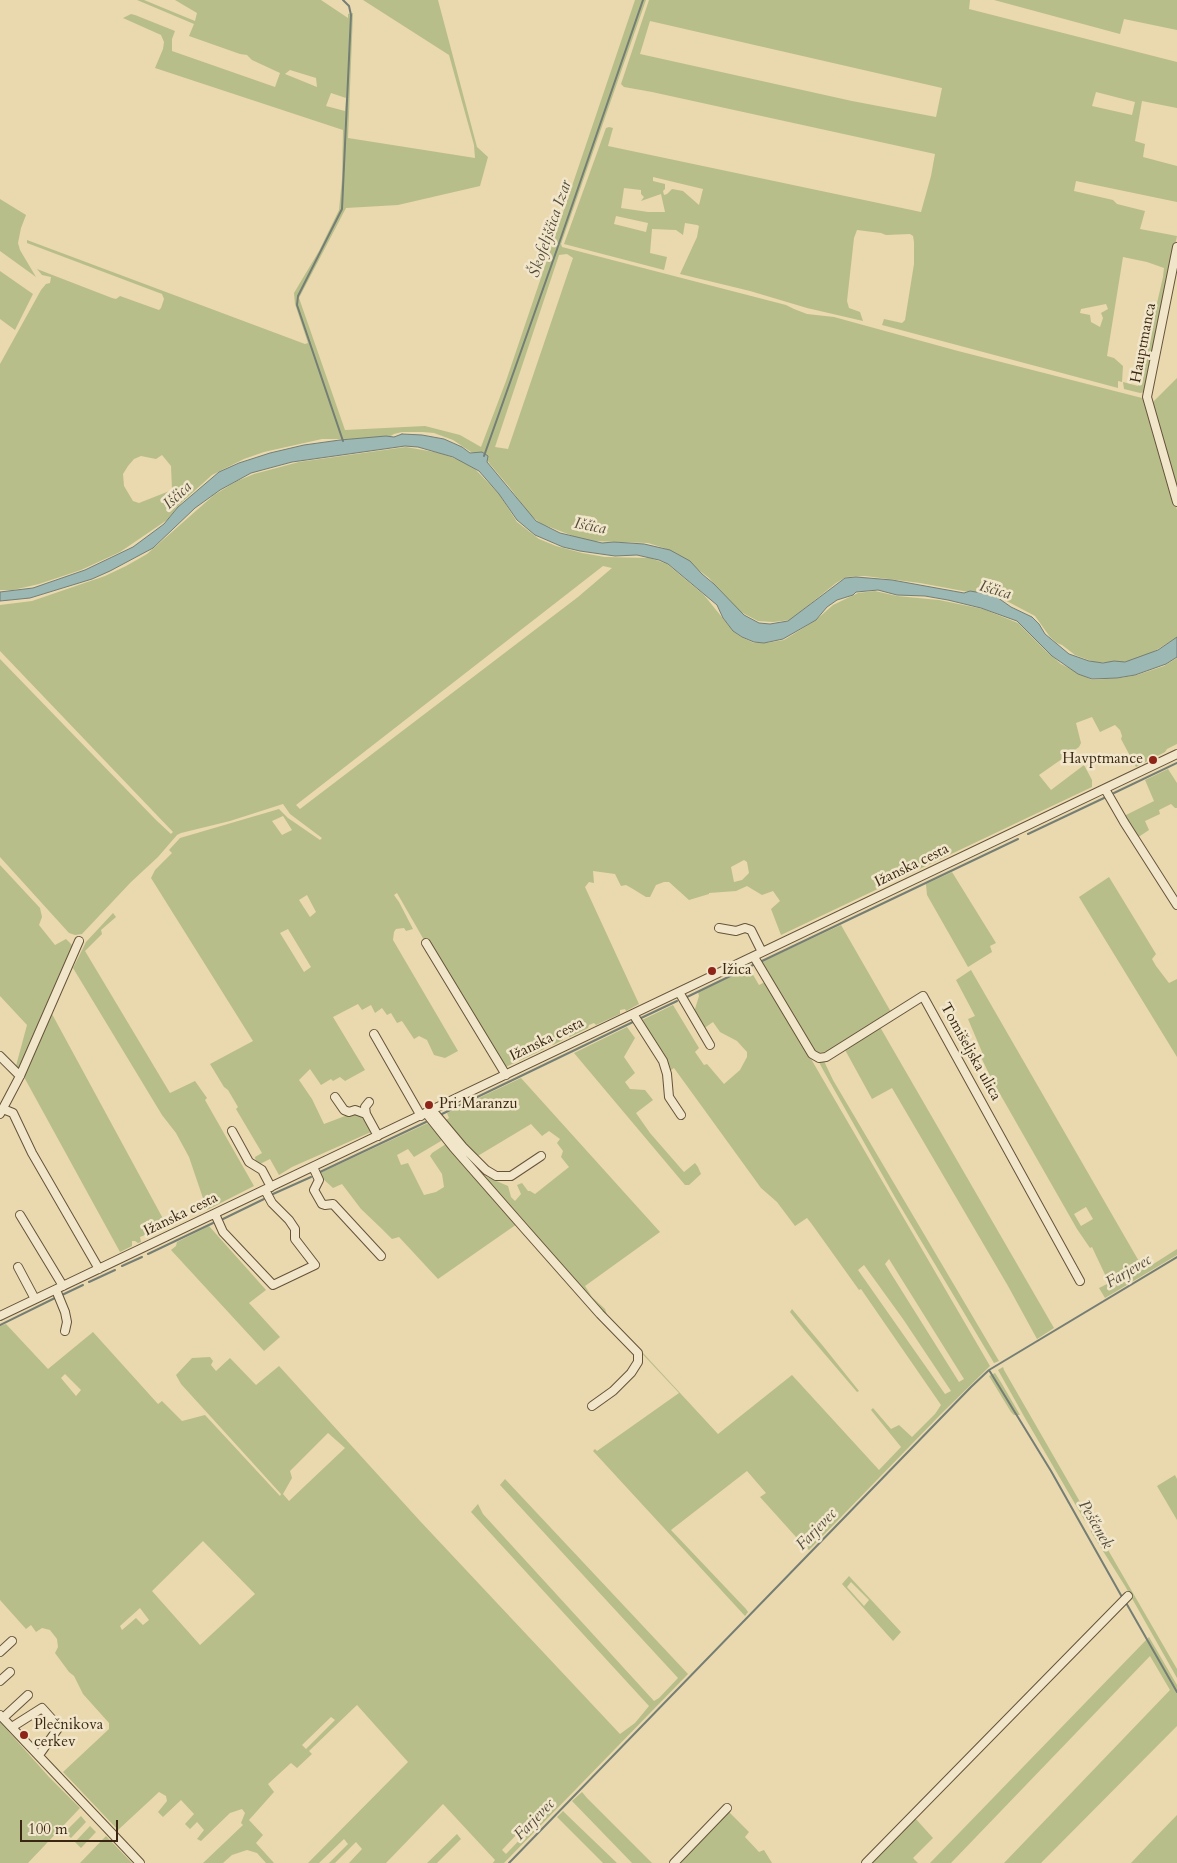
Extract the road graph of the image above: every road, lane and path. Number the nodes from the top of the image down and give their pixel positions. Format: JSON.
{"nodes":[{"id":1,"x":1177,"y":247,"type":"edge"},
{"id":2,"x":1177,"y":502,"type":"edge"},
{"id":3,"x":1177,"y":754,"type":"edge"},
{"id":4,"x":1105,"y":788,"type":"junction"},
{"id":5,"x":1177,"y":905,"type":"edge"},
{"id":6,"x":719,"y":928,"type":"dead end"},
{"id":7,"x":79,"y":941,"type":"dead end"},
{"id":8,"x":426,"y":943,"type":"dead end"},
{"id":9,"x":762,"y":952,"type":"junction"},
{"id":10,"x":754,"y":956,"type":"junction"},
{"id":11,"x":679,"y":992,"type":"junction"},
{"id":12,"x":633,"y":1014,"type":"junction"},
{"id":13,"x":374,"y":1034,"type":"dead end"},
{"id":14,"x":710,"y":1045,"type":"dead end"},
{"id":15,"x":0,"y":1056,"type":"edge"},
{"id":16,"x":506,"y":1075,"type":"junction"},
{"id":17,"x":20,"y":1076,"type":"junction"},
{"id":18,"x":335,"y":1097,"type":"dead end"},
{"id":19,"x":368,"y":1102,"type":"dead end"},
{"id":20,"x":1,"y":1111,"type":"edge"},
{"id":21,"x":426,"y":1113,"type":"junction"},
{"id":22,"x":366,"y":1114,"type":"junction"},
{"id":23,"x":682,"y":1115,"type":"dead end"},
{"id":24,"x":232,"y":1131,"type":"dead end"},
{"id":25,"x":378,"y":1136,"type":"junction"},
{"id":26,"x":541,"y":1156,"type":"dead end"},
{"id":27,"x":313,"y":1167,"type":"junction"},
{"id":28,"x":268,"y":1189,"type":"junction"},
{"id":29,"x":20,"y":1214,"type":"dead end"},
{"id":30,"x":215,"y":1214,"type":"junction"},
{"id":31,"x":381,"y":1256,"type":"dead end"},
{"id":32,"x":18,"y":1267,"type":"dead end"},
{"id":33,"x":99,"y":1269,"type":"junction"},
{"id":34,"x":1080,"y":1281,"type":"dead end"},
{"id":35,"x":60,"y":1288,"type":"junction"},
{"id":36,"x":35,"y":1300,"type":"junction"},
{"id":37,"x":1,"y":1314,"type":"edge"},
{"id":38,"x":65,"y":1331,"type":"dead end"},
{"id":39,"x":592,"y":1406,"type":"dead end"},
{"id":40,"x":1128,"y":1596,"type":"dead end"},
{"id":41,"x":12,"y":1641,"type":"dead end"},
{"id":42,"x":0,"y":1652,"type":"edge"},
{"id":43,"x":10,"y":1672,"type":"dead end"},
{"id":44,"x":0,"y":1681,"type":"edge"},
{"id":45,"x":28,"y":1695,"type":"dead end"},
{"id":46,"x":1,"y":1716,"type":"edge"},
{"id":47,"x":12,"y":1727,"type":"junction"},
{"id":48,"x":38,"y":1755,"type":"junction"},
{"id":49,"x":727,"y":1808,"type":"dead end"},
{"id":50,"x":140,"y":1863,"type":"edge"},
{"id":51,"x":674,"y":1863,"type":"edge"},
{"id":52,"x":866,"y":1863,"type":"edge"}],
"edges":[{"from":1,"to":2,"type":"street","name":"Hauptmanca"},
{"from":3,"to":4,"type":"street","name":"Ižanska cesta"},
{"from":4,"to":5,"type":"street"},
{"from":4,"to":9,"type":"street","name":"Ižanska cesta"},
{"from":6,"to":9,"type":"street"},
{"from":7,"to":17,"type":"street"},
{"from":8,"to":16,"type":"street"},
{"from":9,"to":10,"type":"street","name":"Ižanska cesta"},
{"from":10,"to":11,"type":"street","name":"Ižanska cesta"},
{"from":10,"to":34,"type":"street","name":"Tomišeljska ulica"},
{"from":11,"to":12,"type":"street","name":"Ižanska cesta"},
{"from":11,"to":14,"type":"street"},
{"from":12,"to":16,"type":"street","name":"Ižanska cesta"},
{"from":12,"to":23,"type":"street"},
{"from":13,"to":21,"type":"street"},
{"from":15,"to":17,"type":"street"},
{"from":16,"to":21,"type":"street","name":"Ižanska cesta"},
{"from":17,"to":20,"type":"street"},
{"from":18,"to":22,"type":"street"},
{"from":19,"to":22,"type":"street"},
{"from":20,"to":33,"type":"street"},
{"from":21,"to":25,"type":"street","name":"Ižanska cesta"},
{"from":21,"to":26,"type":"street"},
{"from":21,"to":39,"type":"street"},
{"from":22,"to":25,"type":"street"},
{"from":24,"to":28,"type":"street"},
{"from":25,"to":27,"type":"street","name":"Ižanska cesta"},
{"from":27,"to":28,"type":"street","name":"Ižanska cesta"},
{"from":27,"to":31,"type":"street"},
{"from":28,"to":30,"type":"street","name":"Ižanska cesta"},
{"from":28,"to":30,"type":"street"},
{"from":29,"to":35,"type":"street"},
{"from":30,"to":33,"type":"street","name":"Ižanska cesta"},
{"from":32,"to":36,"type":"street"},
{"from":33,"to":35,"type":"street","name":"Ižanska cesta"},
{"from":35,"to":36,"type":"street","name":"Ižanska cesta"},
{"from":35,"to":38,"type":"street"},
{"from":36,"to":37,"type":"street","name":"Ižanska cesta"},
{"from":40,"to":52,"type":"street"},
{"from":41,"to":42,"type":"street"},
{"from":43,"to":44,"type":"street"},
{"from":45,"to":46,"type":"street"},
{"from":46,"to":47,"type":"street"},
{"from":47,"to":48,"type":"street"},
{"from":47,"to":48,"type":"street"},
{"from":48,"to":50,"type":"street"},
{"from":49,"to":51,"type":"street"}]}
